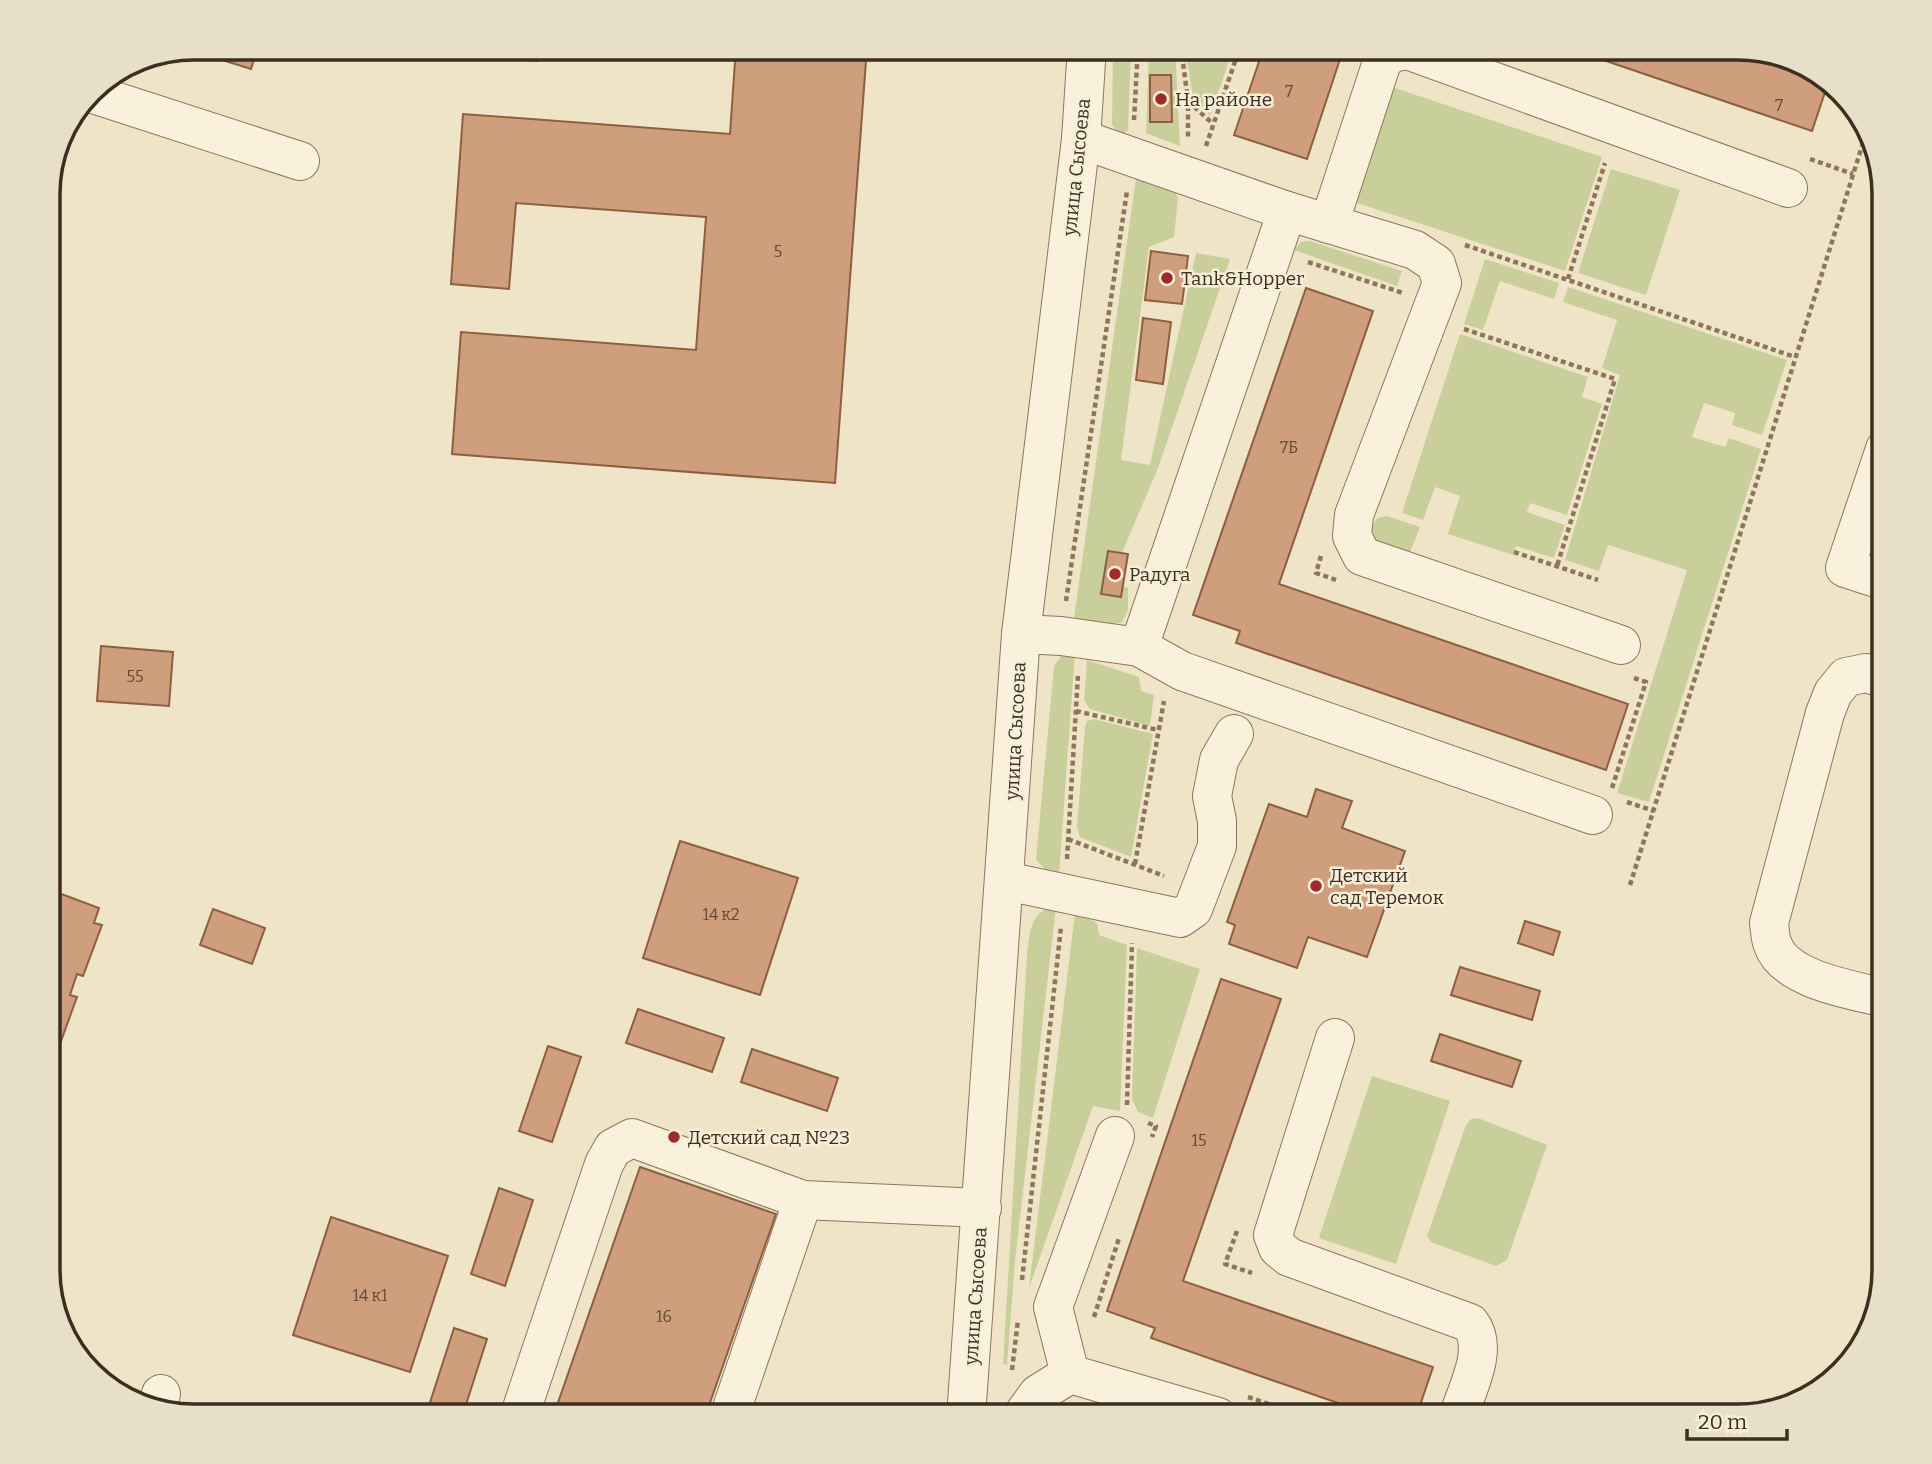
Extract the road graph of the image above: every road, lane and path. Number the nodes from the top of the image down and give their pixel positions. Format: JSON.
{"nodes":[{"id":1,"x":1086,"y":60,"type":"edge"},
{"id":2,"x":1137,"y":60,"type":"edge"},
{"id":3,"x":1183,"y":60,"type":"edge"},
{"id":4,"x":1235,"y":60,"type":"edge"},
{"id":5,"x":1384,"y":60,"type":"edge"},
{"id":6,"x":1435,"y":60,"type":"edge"},
{"id":7,"x":101,"y":97,"type":"edge"},
{"id":8,"x":1188,"y":101,"type":"junction"},
{"id":9,"x":1213,"y":124,"type":"junction"},
{"id":10,"x":1081,"y":139,"type":"junction"},
{"id":11,"x":1863,"y":144,"type":"edge"},
{"id":12,"x":1188,"y":147,"type":"dead end"},
{"id":13,"x":1205,"y":150,"type":"dead end"},
{"id":14,"x":1132,"y":155,"type":"junction"},
{"id":15,"x":300,"y":161,"type":"dead end"},
{"id":16,"x":1605,"y":163,"type":"dead end"},
{"id":17,"x":1788,"y":188,"type":"dead end"},
{"id":18,"x":1287,"y":211,"type":"junction"},
{"id":19,"x":1329,"y":224,"type":"junction"},
{"id":20,"x":1452,"y":240,"type":"dead end"},
{"id":21,"x":1568,"y":279,"type":"junction"},
{"id":22,"x":1464,"y":329,"type":"dead end"},
{"id":23,"x":1796,"y":357,"type":"junction"},
{"id":24,"x":1872,"y":488,"type":"edge"},
{"id":25,"x":1514,"y":552,"type":"dead end"},
{"id":26,"x":1558,"y":566,"type":"junction"},
{"id":27,"x":1872,"y":577,"type":"edge"},
{"id":28,"x":1598,"y":579,"type":"dead end"},
{"id":29,"x":1021,"y":634,"type":"junction"},
{"id":30,"x":1061,"y":636,"type":"junction"},
{"id":31,"x":1622,"y":645,"type":"dead end"},
{"id":32,"x":1139,"y":647,"type":"junction"},
{"id":33,"x":1872,"y":675,"type":"edge"},
{"id":34,"x":1165,"y":696,"type":"dead end"},
{"id":35,"x":1076,"y":711,"type":"junction"},
{"id":36,"x":1158,"y":730,"type":"junction"},
{"id":37,"x":1234,"y":734,"type":"dead end"},
{"id":38,"x":1593,"y":815,"type":"dead end"},
{"id":39,"x":1068,"y":838,"type":"junction"},
{"id":40,"x":1135,"y":864,"type":"junction"},
{"id":41,"x":1169,"y":878,"type":"dead end"},
{"id":42,"x":1006,"y":881,"type":"junction"},
{"id":43,"x":1630,"y":885,"type":"dead end"},
{"id":44,"x":1065,"y":893,"type":"junction"},
{"id":45,"x":1132,"y":942,"type":"dead end"},
{"id":46,"x":1872,"y":995,"type":"edge"},
{"id":47,"x":1335,"y":1038,"type":"dead end"},
{"id":48,"x":1132,"y":1127,"type":"joint"},
{"id":49,"x":803,"y":1200,"type":"junction"},
{"id":50,"x":982,"y":1208,"type":"junction"},
{"id":51,"x":1123,"y":1227,"type":"dead end"},
{"id":52,"x":1021,"y":1293,"type":"dead end"},
{"id":53,"x":1019,"y":1307,"type":"dead end"},
{"id":54,"x":1090,"y":1328,"type":"dead end"},
{"id":55,"x":1070,"y":1374,"type":"junction"},
{"id":56,"x":1012,"y":1376,"type":"dead end"},
{"id":57,"x":523,"y":1404,"type":"edge"},
{"id":58,"x":733,"y":1404,"type":"edge"},
{"id":59,"x":967,"y":1404,"type":"edge"},
{"id":60,"x":1031,"y":1404,"type":"edge"},
{"id":61,"x":1220,"y":1404,"type":"edge"},
{"id":62,"x":1462,"y":1404,"type":"edge"}],
"edges":[{"from":1,"to":10,"type":"street","name":"улица Сысоева"},
{"from":2,"to":14,"type":"path"},
{"from":3,"to":8,"type":"path"},
{"from":4,"to":9,"type":"path"},
{"from":5,"to":19,"type":"street"},
{"from":6,"to":17,"type":"street"},
{"from":7,"to":15,"type":"street"},
{"from":8,"to":9,"type":"path"},
{"from":8,"to":12,"type":"path"},
{"from":9,"to":13,"type":"path"},
{"from":10,"to":14,"type":"street"},
{"from":10,"to":29,"type":"street","name":"улица Сысоева"},
{"from":11,"to":23,"type":"path"},
{"from":14,"to":18,"type":"street"},
{"from":14,"to":30,"type":"path"},
{"from":16,"to":21,"type":"path"},
{"from":18,"to":19,"type":"street"},
{"from":18,"to":32,"type":"street"},
{"from":19,"to":31,"type":"street"},
{"from":20,"to":21,"type":"path"},
{"from":21,"to":23,"type":"path"},
{"from":22,"to":26,"type":"path"},
{"from":23,"to":43,"type":"path"},
{"from":24,"to":27,"type":"street"},
{"from":25,"to":26,"type":"path"},
{"from":26,"to":28,"type":"path"},
{"from":29,"to":30,"type":"street"},
{"from":29,"to":42,"type":"street","name":"улица Сысоева"},
{"from":30,"to":32,"type":"street"},
{"from":30,"to":35,"type":"path"},
{"from":32,"to":38,"type":"street"},
{"from":33,"to":46,"type":"street"},
{"from":34,"to":36,"type":"path"},
{"from":35,"to":36,"type":"path"},
{"from":35,"to":39,"type":"path"},
{"from":36,"to":40,"type":"path"},
{"from":37,"to":44,"type":"street"},
{"from":39,"to":40,"type":"path"},
{"from":39,"to":44,"type":"path"},
{"from":40,"to":41,"type":"path"},
{"from":42,"to":44,"type":"street"},
{"from":42,"to":50,"type":"street","name":"улица Сысоева"},
{"from":44,"to":52,"type":"path"},
{"from":45,"to":48,"type":"path"},
{"from":47,"to":62,"type":"street"},
{"from":48,"to":55,"type":"street"},
{"from":49,"to":50,"type":"street"},
{"from":49,"to":57,"type":"street"},
{"from":49,"to":58,"type":"street"},
{"from":50,"to":59,"type":"street","name":"улица Сысоева"},
{"from":51,"to":54,"type":"path"},
{"from":53,"to":56,"type":"path"},
{"from":55,"to":60,"type":"street"},
{"from":55,"to":61,"type":"street"}]}
